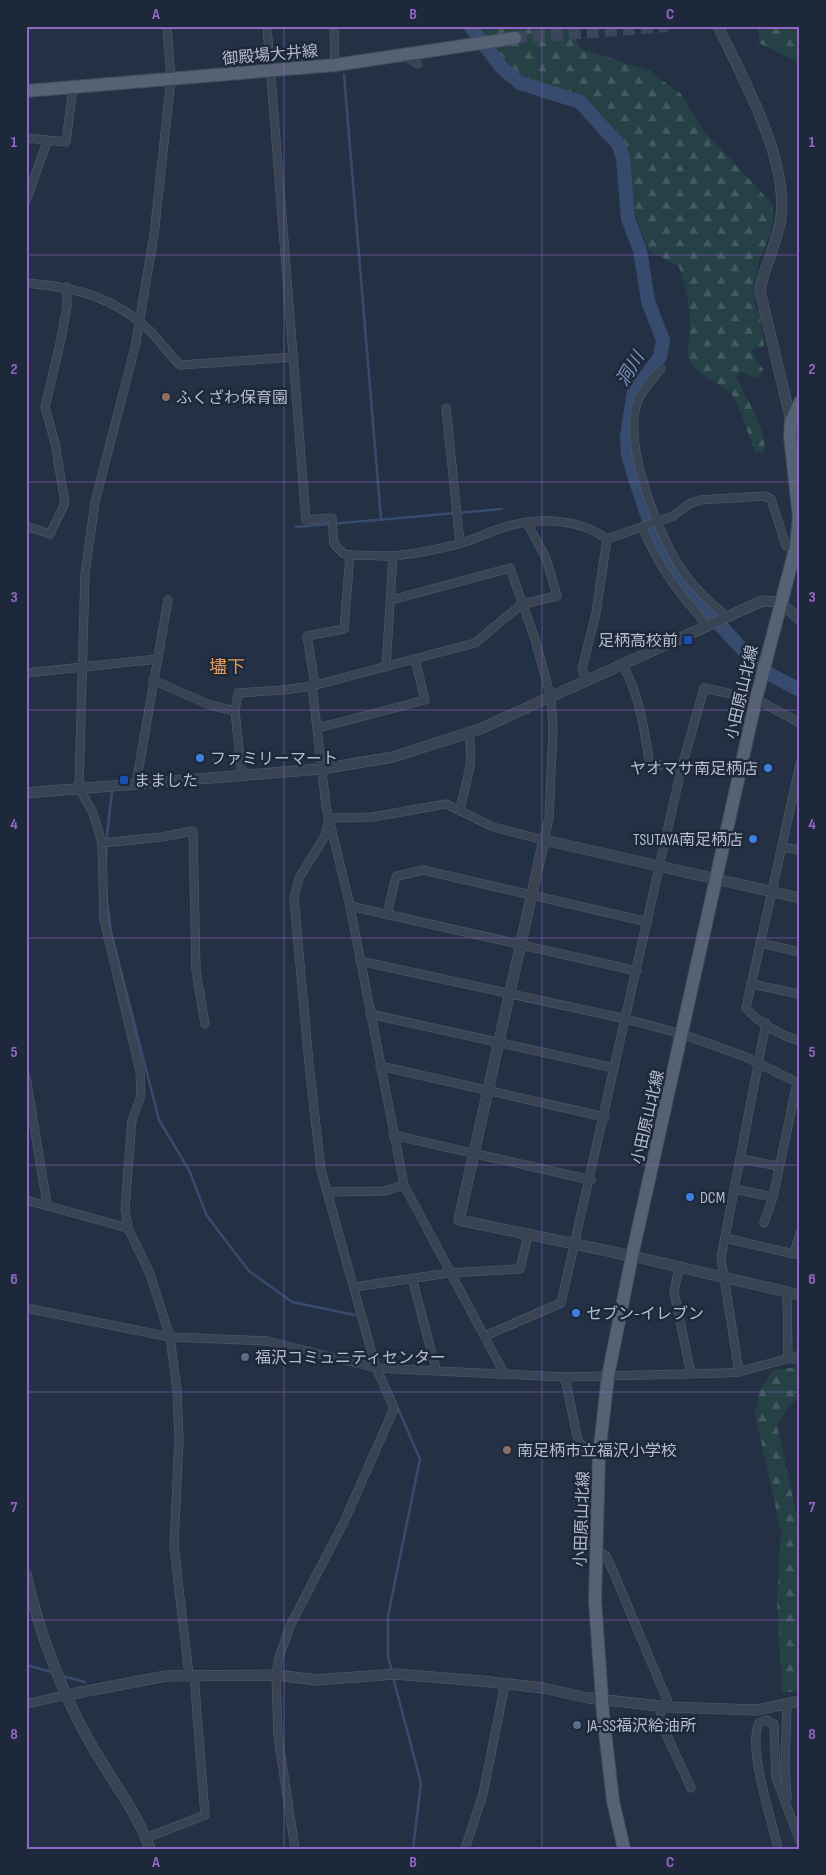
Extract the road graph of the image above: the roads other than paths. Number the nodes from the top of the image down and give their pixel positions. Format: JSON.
{"nodes":[{"id":1,"x":167,"y":26,"type":"edge"},
{"id":2,"x":267,"y":26,"type":"edge"},
{"id":3,"x":334,"y":26,"type":"edge"},
{"id":4,"x":718,"y":26,"type":"edge"},
{"id":5,"x":515,"y":38,"type":"tunnel mouth"},
{"id":6,"x":403,"y":54,"type":"junction"},
{"id":7,"x":418,"y":64,"type":"dead end"},
{"id":8,"x":335,"y":65,"type":"junction"},
{"id":9,"x":270,"y":70,"type":"junction"},
{"id":10,"x":171,"y":79,"type":"junction"},
{"id":11,"x":73,"y":88,"type":"junction"},
{"id":12,"x":26,"y":91,"type":"edge"},
{"id":13,"x":26,"y":138,"type":"edge"},
{"id":14,"x":47,"y":142,"type":"junction"},
{"id":15,"x":26,"y":201,"type":"edge"},
{"id":16,"x":26,"y":283,"type":"edge"},
{"id":17,"x":67,"y":287,"type":"junction"},
{"id":18,"x":140,"y":322,"type":"junction"},
{"id":19,"x":294,"y":357,"type":"junction"},
{"id":20,"x":661,"y":369,"type":"dead end"},
{"id":21,"x":800,"y":402,"type":"edge"},
{"id":22,"x":446,"y":408,"type":"dead end"},
{"id":23,"x":791,"y":421,"type":"junction"},
{"id":24,"x":658,"y":522,"type":"junction"},
{"id":25,"x":528,"y":523,"type":"junction"},
{"id":26,"x":26,"y":526,"type":"edge"},
{"id":27,"x":643,"y":527,"type":"junction"},
{"id":28,"x":607,"y":539,"type":"junction"},
{"id":29,"x":460,"y":543,"type":"junction"},
{"id":30,"x":796,"y":546,"type":"junction"},
{"id":31,"x":350,"y":554,"type":"junction"},
{"id":32,"x":393,"y":556,"type":"junction"},
{"id":33,"x":168,"y":600,"type":"dead end"},
{"id":34,"x":391,"y":600,"type":"junction"},
{"id":35,"x":780,"y":602,"type":"junction"},
{"id":36,"x":522,"y":604,"type":"junction"},
{"id":37,"x":727,"y":617,"type":"junction"},
{"id":38,"x":800,"y":620,"type":"edge"},
{"id":39,"x":708,"y":626,"type":"junction"},
{"id":40,"x":158,"y":659,"type":"junction"},
{"id":41,"x":415,"y":659,"type":"junction"},
{"id":42,"x":623,"y":665,"type":"junction"},
{"id":43,"x":386,"y":667,"type":"junction"},
{"id":44,"x":81,"y":669,"type":"junction"},
{"id":45,"x":26,"y":673,"type":"edge"},
{"id":46,"x":153,"y":680,"type":"junction"},
{"id":47,"x":586,"y":681,"type":"junction"},
{"id":48,"x":314,"y":685,"type":"junction"},
{"id":49,"x":756,"y":697,"type":"junction"},
{"id":50,"x":551,"y":698,"type":"junction"},
{"id":51,"x":235,"y":711,"type":"junction"},
{"id":52,"x":800,"y":723,"type":"edge"},
{"id":53,"x":318,"y":728,"type":"junction"},
{"id":54,"x":468,"y":733,"type":"junction"},
{"id":55,"x":800,"y":764,"type":"edge"},
{"id":56,"x":321,"y":769,"type":"junction"},
{"id":57,"x":681,"y":770,"type":"junction"},
{"id":58,"x":242,"y":776,"type":"junction"},
{"id":59,"x":136,"y":784,"type":"junction"},
{"id":60,"x":79,"y":788,"type":"junction"},
{"id":61,"x":26,"y":793,"type":"edge"},
{"id":62,"x":460,"y":811,"type":"junction"},
{"id":63,"x":329,"y":818,"type":"junction"},
{"id":64,"x":544,"y":840,"type":"junction"},
{"id":65,"x":106,"y":843,"type":"junction"},
{"id":66,"x":782,"y":846,"type":"junction"},
{"id":67,"x":800,"y":850,"type":"edge"},
{"id":68,"x":660,"y":866,"type":"junction"},
{"id":69,"x":716,"y":879,"type":"junction"},
{"id":70,"x":772,"y":891,"type":"junction"},
{"id":71,"x":533,"y":895,"type":"junction"},
{"id":72,"x":800,"y":898,"type":"edge"},
{"id":73,"x":350,"y":906,"type":"junction"},
{"id":74,"x":388,"y":915,"type":"junction"},
{"id":75,"x":648,"y":922,"type":"junction"},
{"id":76,"x":760,"y":943,"type":"junction"},
{"id":77,"x":519,"y":944,"type":"junction"},
{"id":78,"x":800,"y":952,"type":"edge"},
{"id":79,"x":360,"y":961,"type":"junction"},
{"id":80,"x":637,"y":971,"type":"junction"},
{"id":81,"x":751,"y":984,"type":"junction"},
{"id":82,"x":508,"y":992,"type":"junction"},
{"id":83,"x":800,"y":994,"type":"edge"},
{"id":84,"x":370,"y":1014,"type":"junction"},
{"id":85,"x":626,"y":1019,"type":"junction"},
{"id":86,"x":766,"y":1023,"type":"junction"},
{"id":87,"x":205,"y":1024,"type":"dead end"},
{"id":88,"x":682,"y":1034,"type":"junction"},
{"id":89,"x":800,"y":1040,"type":"edge"},
{"id":90,"x":499,"y":1041,"type":"junction"},
{"id":91,"x":759,"y":1065,"type":"junction"},
{"id":92,"x":380,"y":1066,"type":"junction"},
{"id":93,"x":614,"y":1068,"type":"junction"},
{"id":94,"x":26,"y":1077,"type":"edge"},
{"id":95,"x":798,"y":1084,"type":"edge"},
{"id":96,"x":488,"y":1089,"type":"junction"},
{"id":97,"x":605,"y":1117,"type":"junction"},
{"id":98,"x":393,"y":1135,"type":"junction"},
{"id":99,"x":475,"y":1152,"type":"junction"},
{"id":100,"x":740,"y":1159,"type":"junction"},
{"id":101,"x":779,"y":1166,"type":"junction"},
{"id":102,"x":591,"y":1180,"type":"junction"},
{"id":103,"x":404,"y":1185,"type":"junction"},
{"id":104,"x":734,"y":1190,"type":"junction"},
{"id":105,"x":328,"y":1192,"type":"junction"},
{"id":106,"x":773,"y":1197,"type":"junction"},
{"id":107,"x":26,"y":1200,"type":"edge"},
{"id":108,"x":47,"y":1204,"type":"junction"},
{"id":109,"x":764,"y":1223,"type":"dead end"},
{"id":110,"x":128,"y":1228,"type":"junction"},
{"id":111,"x":800,"y":1232,"type":"edge"},
{"id":112,"x":528,"y":1235,"type":"junction"},
{"id":113,"x":725,"y":1238,"type":"junction"},
{"id":114,"x":576,"y":1245,"type":"junction"},
{"id":115,"x":632,"y":1256,"type":"junction"},
{"id":116,"x":679,"y":1268,"type":"junction"},
{"id":117,"x":449,"y":1273,"type":"junction"},
{"id":118,"x":412,"y":1278,"type":"junction"},
{"id":119,"x":724,"y":1278,"type":"junction"},
{"id":120,"x":354,"y":1287,"type":"junction"},
{"id":121,"x":787,"y":1292,"type":"junction"},
{"id":122,"x":800,"y":1295,"type":"edge"},
{"id":123,"x":26,"y":1308,"type":"edge"},
{"id":124,"x":485,"y":1336,"type":"junction"},
{"id":125,"x":170,"y":1338,"type":"junction"},
{"id":126,"x":800,"y":1355,"type":"edge"},
{"id":127,"x":788,"y":1358,"type":"junction"},
{"id":128,"x":800,"y":1361,"type":"edge"},
{"id":129,"x":376,"y":1368,"type":"junction"},
{"id":130,"x":436,"y":1369,"type":"junction"},
{"id":131,"x":740,"y":1372,"type":"junction"},
{"id":132,"x":691,"y":1374,"type":"junction"},
{"id":133,"x":505,"y":1375,"type":"junction"},
{"id":134,"x":608,"y":1376,"type":"junction"},
{"id":135,"x":565,"y":1377,"type":"junction"},
{"id":136,"x":599,"y":1455,"type":"junction"},
{"id":137,"x":595,"y":1549,"type":"junction"},
{"id":138,"x":26,"y":1574,"type":"edge"},
{"id":139,"x":29,"y":1600,"type":"edge"},
{"id":140,"x":191,"y":1675,"type":"junction"},
{"id":141,"x":276,"y":1676,"type":"junction"},
{"id":142,"x":505,"y":1684,"type":"junction"},
{"id":143,"x":66,"y":1695,"type":"junction"},
{"id":144,"x":601,"y":1699,"type":"junction"},
{"id":145,"x":800,"y":1701,"type":"edge"},
{"id":146,"x":26,"y":1704,"type":"edge"},
{"id":147,"x":782,"y":1705,"type":"junction"},
{"id":148,"x":665,"y":1707,"type":"junction"},
{"id":149,"x":691,"y":1788,"type":"dead end"},
{"id":150,"x":787,"y":1808,"type":"junction"},
{"id":151,"x":146,"y":1838,"type":"junction"},
{"id":152,"x":800,"y":1841,"type":"edge"},
{"id":153,"x":150,"y":1849,"type":"edge"},
{"id":154,"x":295,"y":1849,"type":"edge"},
{"id":155,"x":465,"y":1849,"type":"edge"},
{"id":156,"x":624,"y":1849,"type":"edge"},
{"id":157,"x":778,"y":1849,"type":"edge"}],
"edges":[{"from":1,"to":10,"type":"street"},
{"from":2,"to":9,"type":"street"},
{"from":3,"to":8,"type":"street"},
{"from":4,"to":23,"type":"street"},
{"from":5,"to":6,"type":"main road","name":"御殿場大井線"},
{"from":6,"to":7,"type":"street"},
{"from":6,"to":8,"type":"main road","name":"御殿場大井線"},
{"from":8,"to":9,"type":"main road","name":"御殿場大井線"},
{"from":9,"to":10,"type":"main road","name":"御殿場大井線"},
{"from":9,"to":19,"type":"street"},
{"from":10,"to":11,"type":"main road","name":"御殿場大井線"},
{"from":10,"to":18,"type":"street"},
{"from":11,"to":12,"type":"main road","name":"御殿場大井線"},
{"from":11,"to":14,"type":"street"},
{"from":13,"to":14,"type":"street"},
{"from":14,"to":15,"type":"street"},
{"from":16,"to":17,"type":"street"},
{"from":17,"to":18,"type":"street"},
{"from":17,"to":26,"type":"street"},
{"from":18,"to":19,"type":"street"},
{"from":18,"to":44,"type":"street"},
{"from":19,"to":31,"type":"street"},
{"from":20,"to":24,"type":"street"},
{"from":21,"to":23,"type":"main road","name":"小田原山北線"},
{"from":22,"to":29,"type":"street"},
{"from":23,"to":30,"type":"main road","name":"小田原山北線"},
{"from":24,"to":27,"type":"street"},
{"from":24,"to":30,"type":"street"},
{"from":24,"to":37,"type":"street"},
{"from":25,"to":28,"type":"street"},
{"from":25,"to":29,"type":"street"},
{"from":25,"to":36,"type":"street"},
{"from":27,"to":28,"type":"street"},
{"from":27,"to":39,"type":"street"},
{"from":28,"to":47,"type":"street"},
{"from":29,"to":32,"type":"street"},
{"from":30,"to":35,"type":"main road","name":"小田原山北線"},
{"from":31,"to":32,"type":"street"},
{"from":31,"to":48,"type":"street"},
{"from":32,"to":34,"type":"street"},
{"from":33,"to":40,"type":"street"},
{"from":34,"to":36,"type":"street"},
{"from":34,"to":43,"type":"street"},
{"from":35,"to":37,"type":"street"},
{"from":35,"to":38,"type":"street"},
{"from":35,"to":49,"type":"main road","name":"小田原山北線"},
{"from":36,"to":41,"type":"street"},
{"from":36,"to":50,"type":"street"},
{"from":37,"to":39,"type":"street"},
{"from":39,"to":42,"type":"street"},
{"from":40,"to":44,"type":"street"},
{"from":40,"to":46,"type":"street"},
{"from":41,"to":43,"type":"street"},
{"from":41,"to":53,"type":"street"},
{"from":42,"to":47,"type":"street"},
{"from":42,"to":57,"type":"street"},
{"from":43,"to":48,"type":"street"},
{"from":44,"to":45,"type":"street"},
{"from":44,"to":60,"type":"street"},
{"from":46,"to":51,"type":"street"},
{"from":46,"to":59,"type":"street"},
{"from":47,"to":50,"type":"street"},
{"from":48,"to":51,"type":"street"},
{"from":48,"to":53,"type":"street"},
{"from":49,"to":52,"type":"street"},
{"from":49,"to":57,"type":"street"},
{"from":49,"to":69,"type":"main road","name":"小田原山北線"},
{"from":50,"to":54,"type":"street"},
{"from":50,"to":64,"type":"street"},
{"from":51,"to":58,"type":"street"},
{"from":53,"to":56,"type":"street"},
{"from":54,"to":56,"type":"street"},
{"from":54,"to":62,"type":"street"},
{"from":55,"to":66,"type":"street"},
{"from":56,"to":58,"type":"street"},
{"from":56,"to":63,"type":"street"},
{"from":57,"to":68,"type":"street"},
{"from":58,"to":59,"type":"street"},
{"from":59,"to":60,"type":"street"},
{"from":60,"to":61,"type":"street"},
{"from":60,"to":65,"type":"street"},
{"from":62,"to":63,"type":"street"},
{"from":62,"to":64,"type":"street"},
{"from":63,"to":73,"type":"street"},
{"from":63,"to":105,"type":"street"},
{"from":64,"to":68,"type":"street"},
{"from":64,"to":71,"type":"street"},
{"from":65,"to":87,"type":"street"},
{"from":65,"to":110,"type":"street"},
{"from":66,"to":67,"type":"street"},
{"from":66,"to":70,"type":"street"},
{"from":68,"to":69,"type":"street"},
{"from":68,"to":75,"type":"street"},
{"from":69,"to":70,"type":"street"},
{"from":69,"to":88,"type":"main road","name":"小田原山北線"},
{"from":70,"to":72,"type":"street"},
{"from":70,"to":76,"type":"street"},
{"from":71,"to":74,"type":"street"},
{"from":71,"to":75,"type":"street"},
{"from":71,"to":77,"type":"street"},
{"from":73,"to":74,"type":"street"},
{"from":73,"to":79,"type":"street"},
{"from":74,"to":77,"type":"street"},
{"from":75,"to":80,"type":"street"},
{"from":76,"to":78,"type":"street"},
{"from":76,"to":81,"type":"street"},
{"from":77,"to":80,"type":"street"},
{"from":77,"to":82,"type":"street"},
{"from":79,"to":82,"type":"street"},
{"from":79,"to":84,"type":"street"},
{"from":80,"to":85,"type":"street"},
{"from":81,"to":83,"type":"street"},
{"from":81,"to":86,"type":"street"},
{"from":82,"to":85,"type":"street"},
{"from":82,"to":90,"type":"street"},
{"from":84,"to":90,"type":"street"},
{"from":84,"to":92,"type":"street"},
{"from":85,"to":88,"type":"street"},
{"from":85,"to":93,"type":"street"},
{"from":86,"to":89,"type":"street"},
{"from":86,"to":91,"type":"street"},
{"from":88,"to":91,"type":"street"},
{"from":88,"to":115,"type":"main road","name":"小田原山北線"},
{"from":90,"to":93,"type":"street"},
{"from":90,"to":96,"type":"street"},
{"from":91,"to":95,"type":"street"},
{"from":91,"to":100,"type":"street"},
{"from":92,"to":96,"type":"street"},
{"from":92,"to":98,"type":"street"},
{"from":93,"to":97,"type":"street"},
{"from":94,"to":108,"type":"street"},
{"from":95,"to":101,"type":"street"},
{"from":96,"to":97,"type":"street"},
{"from":96,"to":99,"type":"street"},
{"from":97,"to":102,"type":"street"},
{"from":98,"to":99,"type":"street"},
{"from":98,"to":103,"type":"street"},
{"from":99,"to":102,"type":"street"},
{"from":99,"to":112,"type":"street"},
{"from":100,"to":101,"type":"street"},
{"from":100,"to":104,"type":"street"},
{"from":101,"to":106,"type":"street"},
{"from":102,"to":114,"type":"street"},
{"from":103,"to":105,"type":"street"},
{"from":103,"to":117,"type":"street"},
{"from":104,"to":106,"type":"street"},
{"from":104,"to":113,"type":"street"},
{"from":105,"to":120,"type":"street"},
{"from":106,"to":109,"type":"street"},
{"from":107,"to":108,"type":"street"},
{"from":108,"to":110,"type":"street"},
{"from":110,"to":125,"type":"street"},
{"from":111,"to":113,"type":"street"},
{"from":112,"to":114,"type":"street"},
{"from":112,"to":117,"type":"street"},
{"from":113,"to":119,"type":"street"},
{"from":114,"to":115,"type":"street"},
{"from":114,"to":124,"type":"street"},
{"from":115,"to":116,"type":"street"},
{"from":115,"to":134,"type":"main road","name":"小田原山北線"},
{"from":116,"to":119,"type":"street"},
{"from":116,"to":132,"type":"street"},
{"from":117,"to":118,"type":"street"},
{"from":117,"to":124,"type":"street"},
{"from":118,"to":120,"type":"street"},
{"from":118,"to":130,"type":"street"},
{"from":119,"to":121,"type":"street"},
{"from":119,"to":131,"type":"street"},
{"from":120,"to":129,"type":"street"},
{"from":121,"to":122,"type":"street"},
{"from":121,"to":127,"type":"street"},
{"from":123,"to":125,"type":"street"},
{"from":124,"to":133,"type":"street"},
{"from":125,"to":129,"type":"street"},
{"from":125,"to":140,"type":"street"},
{"from":126,"to":127,"type":"street"},
{"from":127,"to":128,"type":"street"},
{"from":127,"to":131,"type":"street"},
{"from":129,"to":130,"type":"street"},
{"from":129,"to":141,"type":"street"},
{"from":130,"to":133,"type":"street"},
{"from":131,"to":132,"type":"street"},
{"from":132,"to":134,"type":"street"},
{"from":133,"to":135,"type":"street"},
{"from":134,"to":135,"type":"street"},
{"from":134,"to":136,"type":"main road","name":"小田原山北線"},
{"from":135,"to":136,"type":"street"},
{"from":136,"to":137,"type":"main road","name":"小田原山北線"},
{"from":137,"to":144,"type":"main road","name":"小田原山北線"},
{"from":137,"to":148,"type":"street"},
{"from":138,"to":139,"type":"street"},
{"from":139,"to":143,"type":"street"},
{"from":140,"to":141,"type":"street"},
{"from":140,"to":143,"type":"street"},
{"from":140,"to":151,"type":"street"},
{"from":141,"to":142,"type":"street"},
{"from":141,"to":154,"type":"street"},
{"from":142,"to":144,"type":"street"},
{"from":142,"to":155,"type":"street"},
{"from":143,"to":146,"type":"street"},
{"from":143,"to":151,"type":"street"},
{"from":144,"to":148,"type":"street"},
{"from":144,"to":156,"type":"main road","name":"小田原山北線"},
{"from":145,"to":147,"type":"street"},
{"from":147,"to":148,"type":"street"},
{"from":147,"to":150,"type":"street"},
{"from":148,"to":149,"type":"street"},
{"from":150,"to":152,"type":"street"},
{"from":150,"to":157,"type":"street"},
{"from":151,"to":153,"type":"street"}]}
